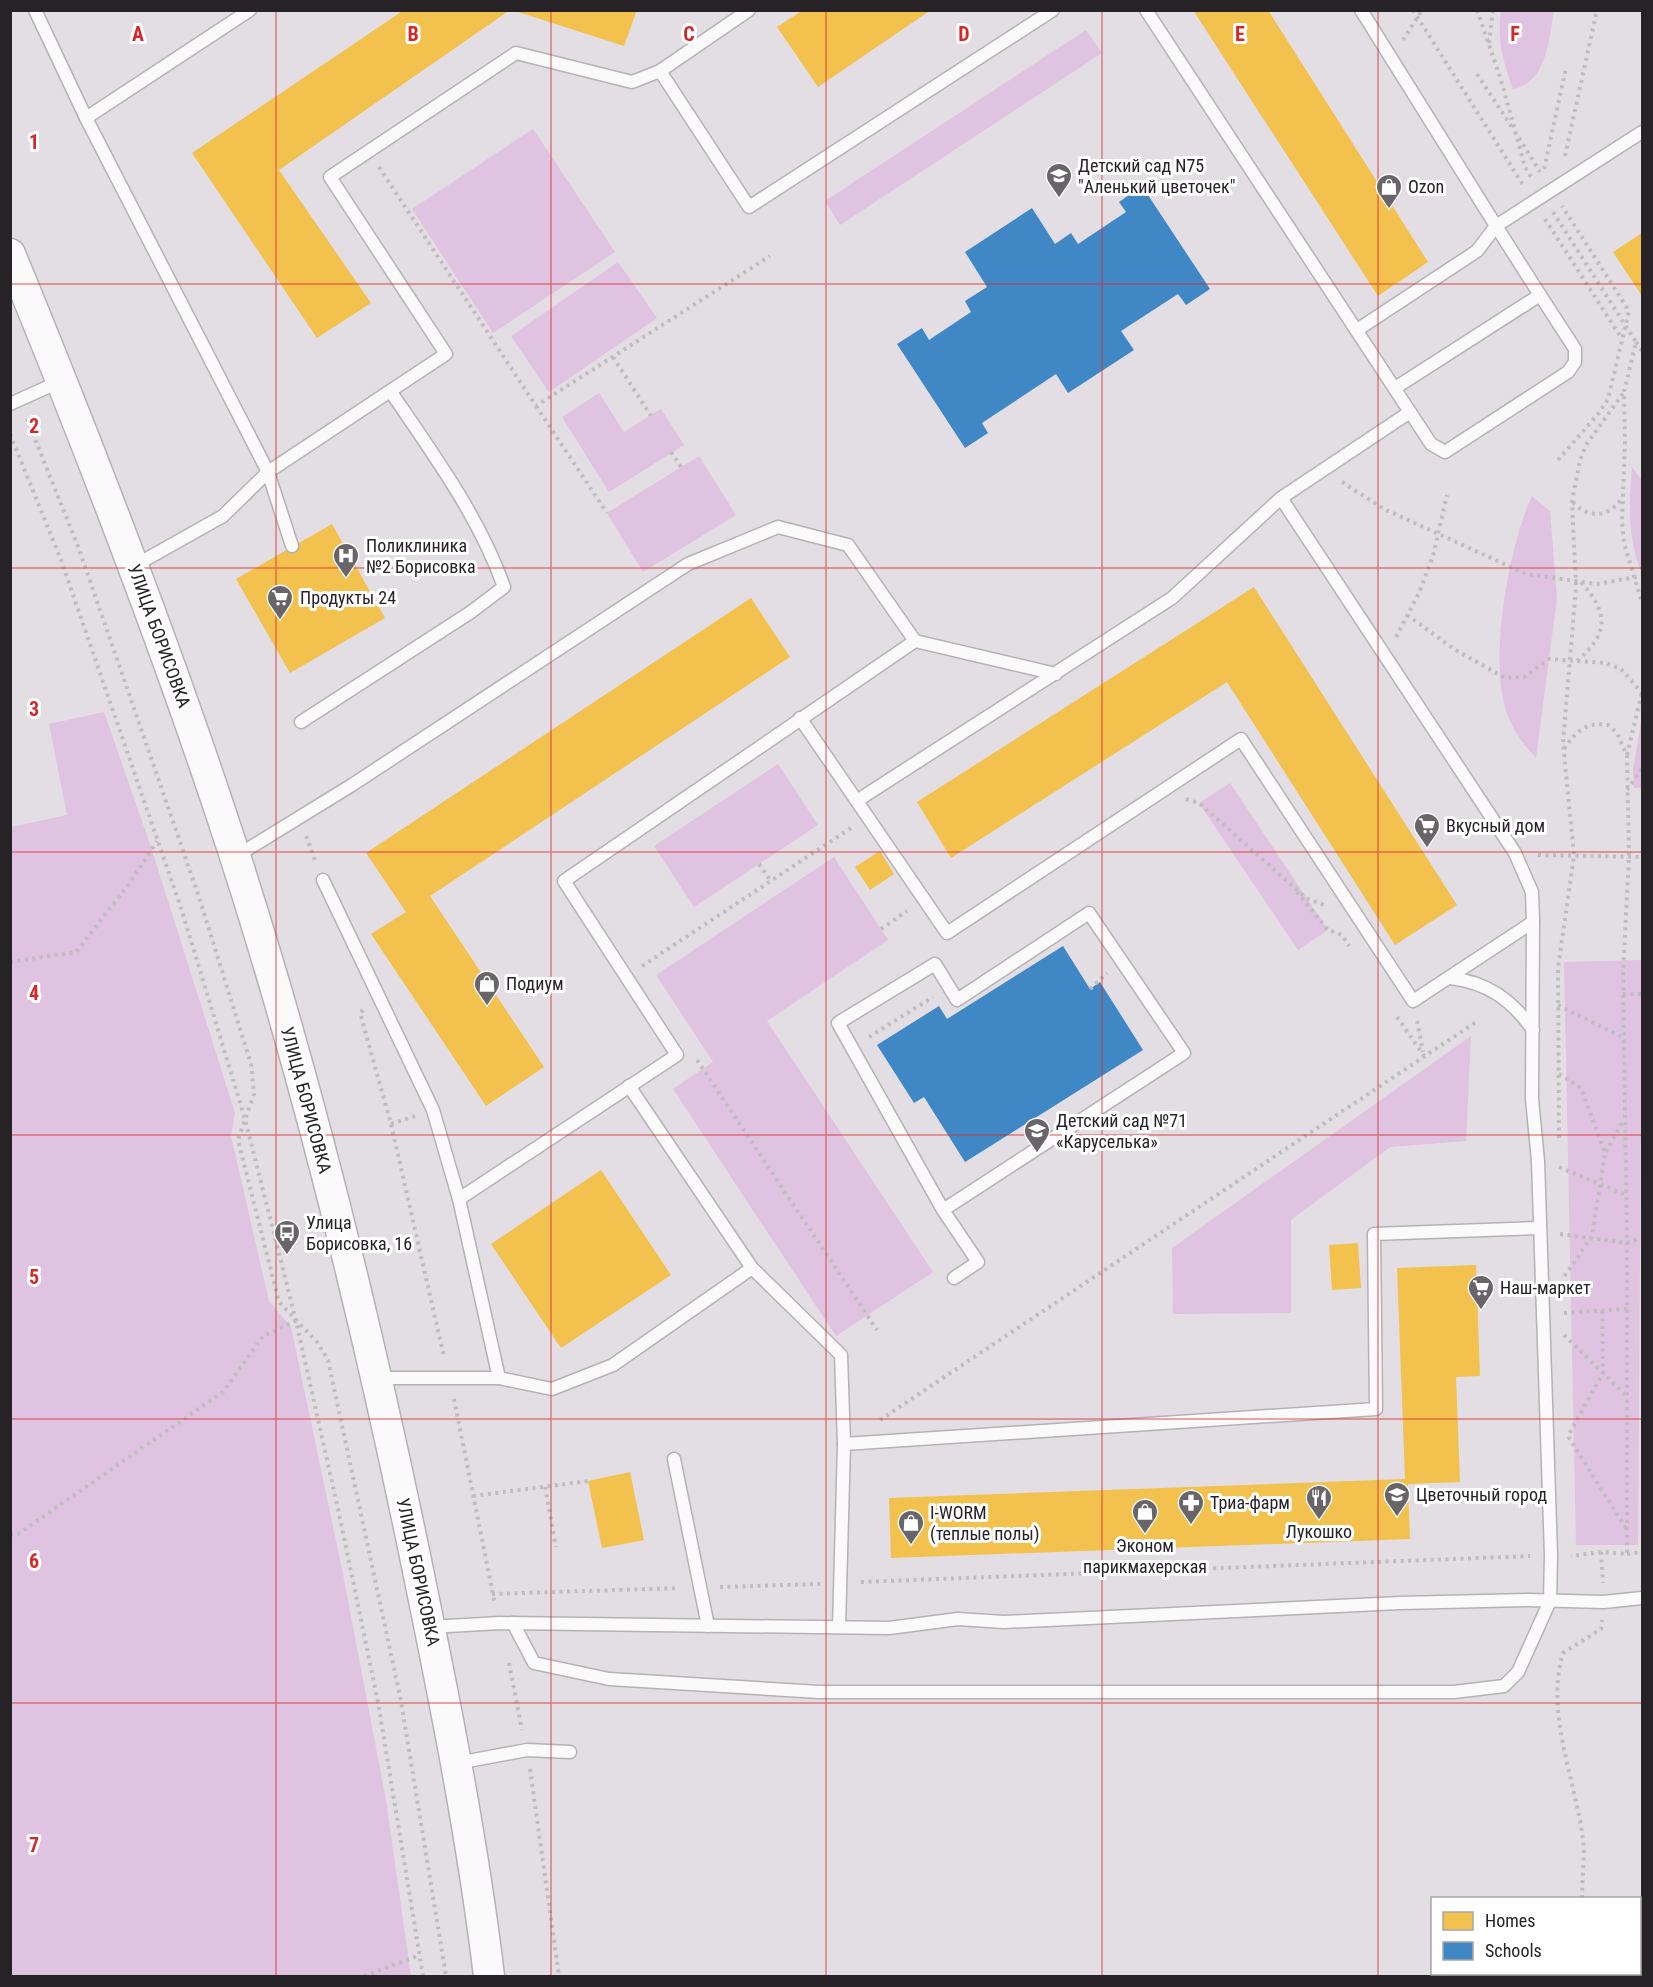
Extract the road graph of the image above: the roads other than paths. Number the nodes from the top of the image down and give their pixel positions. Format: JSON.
{"nodes":[{"id":1,"x":35,"y":10,"type":"edge"},
{"id":2,"x":250,"y":10,"type":"edge"},
{"id":3,"x":1053,"y":10,"type":"edge"},
{"id":4,"x":1146,"y":10,"type":"edge"},
{"id":5,"x":1361,"y":10,"type":"edge"},
{"id":6,"x":741,"y":13,"type":"edge"},
{"id":7,"x":660,"y":71,"type":"junction"},
{"id":8,"x":86,"y":118,"type":"junction"},
{"id":9,"x":1642,"y":132,"type":"edge"},
{"id":10,"x":1496,"y":226,"type":"junction"},
{"id":11,"x":10,"y":254,"type":"edge"},
{"id":12,"x":1540,"y":295,"type":"junction"},
{"id":13,"x":1357,"y":330,"type":"junction"},
{"id":14,"x":61,"y":381,"type":"junction"},
{"id":15,"x":1395,"y":388,"type":"junction"},
{"id":16,"x":391,"y":392,"type":"junction"},
{"id":17,"x":15,"y":402,"type":"edge"},
{"id":18,"x":1410,"y":412,"type":"junction"},
{"id":19,"x":268,"y":472,"type":"junction"},
{"id":20,"x":1281,"y":498,"type":"junction"},
{"id":21,"x":292,"y":546,"type":"dead end"},
{"id":22,"x":134,"y":566,"type":"junction"},
{"id":23,"x":915,"y":641,"type":"junction"},
{"id":24,"x":1056,"y":674,"type":"junction"},
{"id":25,"x":800,"y":718,"type":"junction"},
{"id":26,"x":301,"y":722,"type":"dead end"},
{"id":27,"x":858,"y":800,"type":"junction"},
{"id":28,"x":235,"y":857,"type":"junction"},
{"id":29,"x":323,"y":880,"type":"road end"},
{"id":30,"x":1533,"y":922,"type":"junction"},
{"id":31,"x":1450,"y":978,"type":"junction"},
{"id":32,"x":1533,"y":1030,"type":"junction"},
{"id":33,"x":629,"y":1086,"type":"junction"},
{"id":34,"x":459,"y":1199,"type":"junction"},
{"id":35,"x":944,"y":1210,"type":"junction"},
{"id":36,"x":1539,"y":1228,"type":"junction"},
{"id":37,"x":752,"y":1268,"type":"junction"},
{"id":38,"x":954,"y":1278,"type":"dead end"},
{"id":39,"x":378,"y":1378,"type":"junction"},
{"id":40,"x":499,"y":1378,"type":"junction"},
{"id":41,"x":844,"y":1444,"type":"junction"},
{"id":42,"x":674,"y":1459,"type":"dead end"},
{"id":43,"x":1642,"y":1598,"type":"edge"},
{"id":44,"x":1550,"y":1601,"type":"junction"},
{"id":45,"x":513,"y":1623,"type":"junction"},
{"id":46,"x":708,"y":1626,"type":"junction"},
{"id":47,"x":430,"y":1627,"type":"junction"},
{"id":48,"x":839,"y":1627,"type":"junction"},
{"id":49,"x":570,"y":1752,"type":"dead end"},
{"id":50,"x":456,"y":1763,"type":"junction"},
{"id":51,"x":489,"y":1977,"type":"edge"}],
"edges":[{"from":1,"to":8,"type":"lane"},
{"from":2,"to":8,"type":"lane"},
{"from":3,"to":7,"type":"lane"},
{"from":4,"to":13,"type":"lane"},
{"from":5,"to":10,"type":"lane"},
{"from":6,"to":7,"type":"lane"},
{"from":7,"to":16,"type":"lane"},
{"from":8,"to":19,"type":"lane"},
{"from":9,"to":10,"type":"lane"},
{"from":10,"to":12,"type":"lane"},
{"from":10,"to":13,"type":"lane"},
{"from":11,"to":14,"type":"street","name":"УЛИЦА БОРИСОВКА"},
{"from":12,"to":15,"type":"lane"},
{"from":12,"to":18,"type":"lane"},
{"from":13,"to":15,"type":"lane"},
{"from":14,"to":17,"type":"lane"},
{"from":14,"to":22,"type":"street","name":"УЛИЦА БОРИСОВКА"},
{"from":15,"to":18,"type":"lane"},
{"from":16,"to":19,"type":"lane"},
{"from":16,"to":26,"type":"lane"},
{"from":18,"to":20,"type":"lane"},
{"from":19,"to":21,"type":"lane"},
{"from":19,"to":22,"type":"lane"},
{"from":20,"to":24,"type":"lane"},
{"from":20,"to":30,"type":"lane"},
{"from":22,"to":28,"type":"street","name":"УЛИЦА БОРИСОВКА"},
{"from":23,"to":24,"type":"lane"},
{"from":23,"to":25,"type":"lane"},
{"from":23,"to":28,"type":"lane"},
{"from":24,"to":27,"type":"lane"},
{"from":25,"to":27,"type":"lane"},
{"from":25,"to":33,"type":"lane"},
{"from":27,"to":31,"type":"lane"},
{"from":28,"to":39,"type":"street","name":"УЛИЦА БОРИСОВКА"},
{"from":29,"to":34,"type":"lane"},
{"from":30,"to":31,"type":"lane"},
{"from":30,"to":32,"type":"lane"},
{"from":31,"to":32,"type":"lane"},
{"from":32,"to":36,"type":"lane"},
{"from":33,"to":34,"type":"lane"},
{"from":33,"to":37,"type":"lane"},
{"from":34,"to":40,"type":"lane"},
{"from":35,"to":35,"type":"lane"},
{"from":35,"to":38,"type":"lane"},
{"from":36,"to":41,"type":"lane"},
{"from":36,"to":44,"type":"lane"},
{"from":37,"to":40,"type":"lane"},
{"from":37,"to":41,"type":"lane"},
{"from":39,"to":40,"type":"lane"},
{"from":39,"to":47,"type":"street","name":"УЛИЦА БОРИСОВКА"},
{"from":41,"to":48,"type":"lane"},
{"from":42,"to":46,"type":"lane"},
{"from":43,"to":44,"type":"lane"},
{"from":44,"to":45,"type":"lane"},
{"from":44,"to":48,"type":"lane"},
{"from":45,"to":46,"type":"lane"},
{"from":45,"to":47,"type":"lane"},
{"from":46,"to":48,"type":"lane"},
{"from":47,"to":50,"type":"street","name":"УЛИЦА БОРИСОВКА"},
{"from":49,"to":50,"type":"lane"},
{"from":50,"to":51,"type":"street","name":"УЛИЦА БОРИСОВКА"}]}
